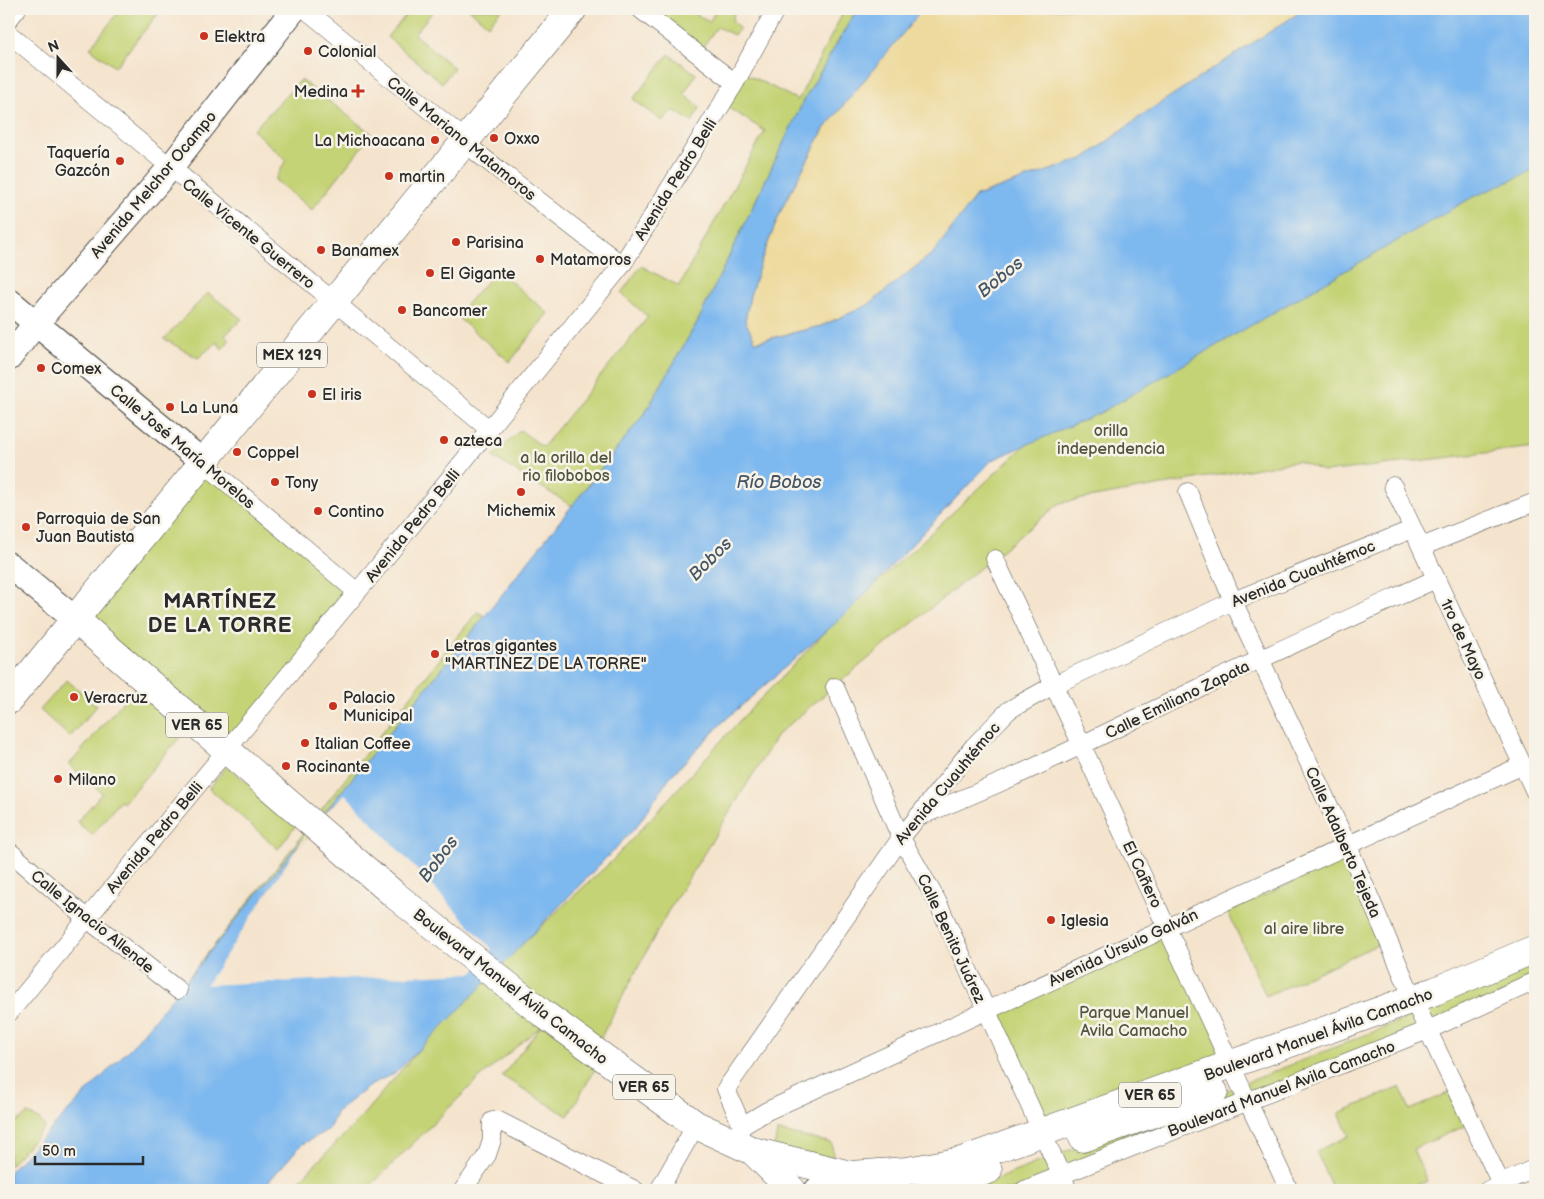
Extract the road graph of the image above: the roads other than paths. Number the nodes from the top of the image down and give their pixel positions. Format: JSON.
{"nodes":[{"id":1,"x":17,"y":9,"type":"edge"},
{"id":2,"x":294,"y":9,"type":"edge"},
{"id":3,"x":304,"y":9,"type":"edge"},
{"id":4,"x":573,"y":9,"type":"edge"},
{"id":5,"x":640,"y":9,"type":"edge"},
{"id":6,"x":776,"y":9,"type":"edge"},
{"id":7,"x":9,"y":19,"type":"edge"},
{"id":8,"x":9,"y":34,"type":"edge"},
{"id":9,"x":735,"y":83,"type":"junction"},
{"id":10,"x":466,"y":140,"type":"junction"},
{"id":11,"x":170,"y":168,"type":"junction"},
{"id":12,"x":622,"y":265,"type":"junction"},
{"id":13,"x":9,"y":301,"type":"edge"},
{"id":14,"x":334,"y":302,"type":"junction"},
{"id":15,"x":36,"y":323,"type":"junction"},
{"id":16,"x":9,"y":358,"type":"edge"},
{"id":17,"x":490,"y":430,"type":"junction"},
{"id":18,"x":204,"y":463,"type":"junction"},
{"id":19,"x":1393,"y":486,"type":"dead end"},
{"id":20,"x":1188,"y":492,"type":"dead end"},
{"id":21,"x":1535,"y":502,"type":"edge"},
{"id":22,"x":1413,"y":529,"type":"junction"},
{"id":23,"x":1420,"y":547,"type":"junction"},
{"id":24,"x":995,"y":559,"type":"dead end"},
{"id":25,"x":9,"y":565,"type":"edge"},
{"id":26,"x":1436,"y":579,"type":"junction"},
{"id":27,"x":357,"y":592,"type":"junction"},
{"id":28,"x":1234,"y":601,"type":"junction"},
{"id":29,"x":76,"y":620,"type":"junction"},
{"id":30,"x":1260,"y":659,"type":"junction"},
{"id":31,"x":1054,"y":685,"type":"junction"},
{"id":32,"x":835,"y":687,"type":"dead end"},
{"id":33,"x":9,"y":700,"type":"edge"},
{"id":34,"x":1082,"y":745,"type":"junction"},
{"id":35,"x":227,"y":751,"type":"junction"},
{"id":36,"x":1523,"y":765,"type":"junction"},
{"id":37,"x":1535,"y":792,"type":"edge"},
{"id":38,"x":917,"y":817,"type":"junction"},
{"id":39,"x":901,"y":838,"type":"junction"},
{"id":40,"x":1347,"y":844,"type":"junction"},
{"id":41,"x":9,"y":850,"type":"edge"},
{"id":42,"x":86,"y":918,"type":"junction"},
{"id":43,"x":1168,"y":927,"type":"junction"},
{"id":44,"x":1535,"y":949,"type":"edge"},
{"id":45,"x":1535,"y":964,"type":"edge"},
{"id":46,"x":1535,"y":981,"type":"edge"},
{"id":47,"x":178,"y":990,"type":"dead end"},
{"id":48,"x":986,"y":1010,"type":"junction"},
{"id":49,"x":9,"y":1013,"type":"edge"},
{"id":50,"x":1421,"y":1014,"type":"junction"},
{"id":51,"x":1240,"y":1083,"type":"junction"},
{"id":52,"x":696,"y":1125,"type":"junction"},
{"id":53,"x":744,"y":1140,"type":"junction"},
{"id":54,"x":1045,"y":1142,"type":"junction"},
{"id":55,"x":1535,"y":1168,"type":"edge"},
{"id":56,"x":1061,"y":1174,"type":"junction"},
{"id":57,"x":858,"y":1182,"type":"edge"},
{"id":58,"x":1498,"y":1188,"type":"edge"},
{"id":59,"x":463,"y":1190,"type":"edge"},
{"id":60,"x":635,"y":1190,"type":"edge"},
{"id":61,"x":659,"y":1190,"type":"edge"},
{"id":62,"x":792,"y":1190,"type":"edge"},
{"id":63,"x":816,"y":1190,"type":"edge"},
{"id":64,"x":930,"y":1190,"type":"edge"},
{"id":65,"x":1024,"y":1190,"type":"edge"},
{"id":66,"x":1068,"y":1190,"type":"edge"},
{"id":67,"x":1289,"y":1190,"type":"edge"}],
"edges":[{"from":1,"to":7,"type":"street"},
{"from":2,"to":11,"type":"street","name":"Avenida Melchor Ocampo"},
{"from":3,"to":10,"type":"street","name":"Calle Mariano Matamoros"},
{"from":4,"to":10,"type":"main road","number":"MEX 129"},
{"from":5,"to":9,"type":"street"},
{"from":6,"to":9,"type":"street","name":"Avenida Pedro Belli"},
{"from":8,"to":11,"type":"street","name":"Calle Vicente Guerrero"},
{"from":9,"to":12,"type":"street","name":"Avenida Pedro Belli"},
{"from":10,"to":12,"type":"street","name":"Calle Mariano Matamoros"},
{"from":10,"to":14,"type":"main road","number":"MEX 129"},
{"from":11,"to":14,"type":"street","name":"Calle Vicente Guerrero"},
{"from":11,"to":15,"type":"street","name":"Avenida Melchor Ocampo"},
{"from":12,"to":17,"type":"street","name":"Avenida Pedro Belli"},
{"from":13,"to":15,"type":"street","name":"Calle José María Morelos"},
{"from":14,"to":17,"type":"street","name":"Calle Vicente Guerrero"},
{"from":14,"to":18,"type":"main road","number":"MEX 129"},
{"from":15,"to":16,"type":"street","name":"Avenida Melchor Ocampo"},
{"from":15,"to":18,"type":"street","name":"Calle José María Morelos"},
{"from":17,"to":27,"type":"street","name":"Avenida Pedro Belli"},
{"from":18,"to":27,"type":"street","name":"Calle José María Morelos"},
{"from":18,"to":29,"type":"main road","number":"MEX 129"},
{"from":19,"to":22,"type":"street","name":"1ro de Mayo"},
{"from":20,"to":28,"type":"street","name":"Calle Adalberto Tejeda"},
{"from":21,"to":23,"type":"street"},
{"from":22,"to":23,"type":"street","name":"1ro de Mayo"},
{"from":22,"to":28,"type":"street","name":"Avenida Cuauhtémoc"},
{"from":23,"to":26,"type":"street","name":"1ro de Mayo"},
{"from":24,"to":31,"type":"street","name":"El Cañero"},
{"from":25,"to":29,"type":"street"},
{"from":26,"to":30,"type":"street","name":"Calle Emiliano Zapata"},
{"from":26,"to":36,"type":"street","name":"1ro de Mayo"},
{"from":27,"to":35,"type":"street","name":"Avenida Pedro Belli"},
{"from":28,"to":30,"type":"street","name":"Calle Adalberto Tejeda"},
{"from":28,"to":31,"type":"street","name":"Avenida Cuauhtémoc"},
{"from":29,"to":33,"type":"main road","number":"MEX 129"},
{"from":29,"to":35,"type":"main road","number":"VER 65"},
{"from":30,"to":34,"type":"street","name":"Calle Emiliano Zapata"},
{"from":30,"to":40,"type":"street","name":"Calle Adalberto Tejeda"},
{"from":31,"to":34,"type":"street","name":"El Cañero"},
{"from":31,"to":38,"type":"street","name":"Avenida Cuauhtémoc"},
{"from":32,"to":39,"type":"street","name":"Calle Benito Juárez"},
{"from":34,"to":38,"type":"street","name":"Calle Emiliano Zapata"},
{"from":34,"to":43,"type":"street","name":"El Cañero"},
{"from":35,"to":42,"type":"street","name":"Avenida Pedro Belli"},
{"from":35,"to":52,"type":"main road","name":"Boulevard Manuel Ávila Camacho","number":"VER 65"},
{"from":36,"to":37,"type":"street","name":"1ro de Mayo"},
{"from":36,"to":40,"type":"street","name":"Avenida Úrsulo Galván"},
{"from":38,"to":39,"type":"street","name":"Avenida Cuauhtémoc"},
{"from":39,"to":48,"type":"street","name":"Calle Benito Juárez"},
{"from":39,"to":53,"type":"street","name":"Avenida Cuauhtémoc"},
{"from":40,"to":43,"type":"street","name":"Avenida Úrsulo Galván"},
{"from":40,"to":50,"type":"street","name":"Calle Adalberto Tejeda"},
{"from":41,"to":42,"type":"street","name":"Calle Ignacio Allende"},
{"from":42,"to":47,"type":"street","name":"Calle Ignacio Allende"},
{"from":42,"to":49,"type":"street","name":"Avenida Pedro Belli"},
{"from":43,"to":48,"type":"street","name":"Avenida Úrsulo Galván"},
{"from":43,"to":51,"type":"street","name":"El Cañero"},
{"from":44,"to":50,"type":"main road","name":"Boulevard Manuel Ávila Camacho","number":"VER 65"},
{"from":45,"to":50,"type":"main road","name":"Boulevard Manuel Ávila Camacho","number":"VER 65"},
{"from":46,"to":50,"type":"street"},
{"from":48,"to":53,"type":"street","name":"Avenida Úrsulo Galván"},
{"from":48,"to":54,"type":"street","name":"Calle Benito Juárez"},
{"from":50,"to":51,"type":"main road","name":"Boulevard Manuel Ávila Camacho","number":"VER 65"},
{"from":50,"to":58,"type":"street","name":"Calle Adalberto Tejeda"},
{"from":51,"to":54,"type":"main road","name":"Boulevard Manuel Ávila Camacho","number":"VER 65"},
{"from":51,"to":56,"type":"street","name":"Boulevard Manuel Avila Camacho"},
{"from":51,"to":67,"type":"street","name":"El Cañero"},
{"from":52,"to":53,"type":"main road","name":"Boulevard Manuel Ávila Camacho","number":"VER 65"},
{"from":52,"to":61,"type":"street"},
{"from":53,"to":57,"type":"main road","name":"Boulevard Manuel Ávila Camacho","number":"VER 65"},
{"from":53,"to":62,"type":"main road"},
{"from":54,"to":56,"type":"street","name":"Calle Benito Juárez"},
{"from":54,"to":57,"type":"main road","name":"Boulevard Manuel Ávila Camacho","number":"VER 65"},
{"from":54,"to":64,"type":"main road","name":"Boulevard Manuel Ávila Camacho","number":"VER 65"},
{"from":55,"to":58,"type":"street"},
{"from":56,"to":65,"type":"street","name":"Boulevard Manuel Avila Camacho"},
{"from":56,"to":66,"type":"street","name":"Calle Benito Juárez"},
{"from":57,"to":63,"type":"street"},
{"from":59,"to":60,"type":"street"}]}
